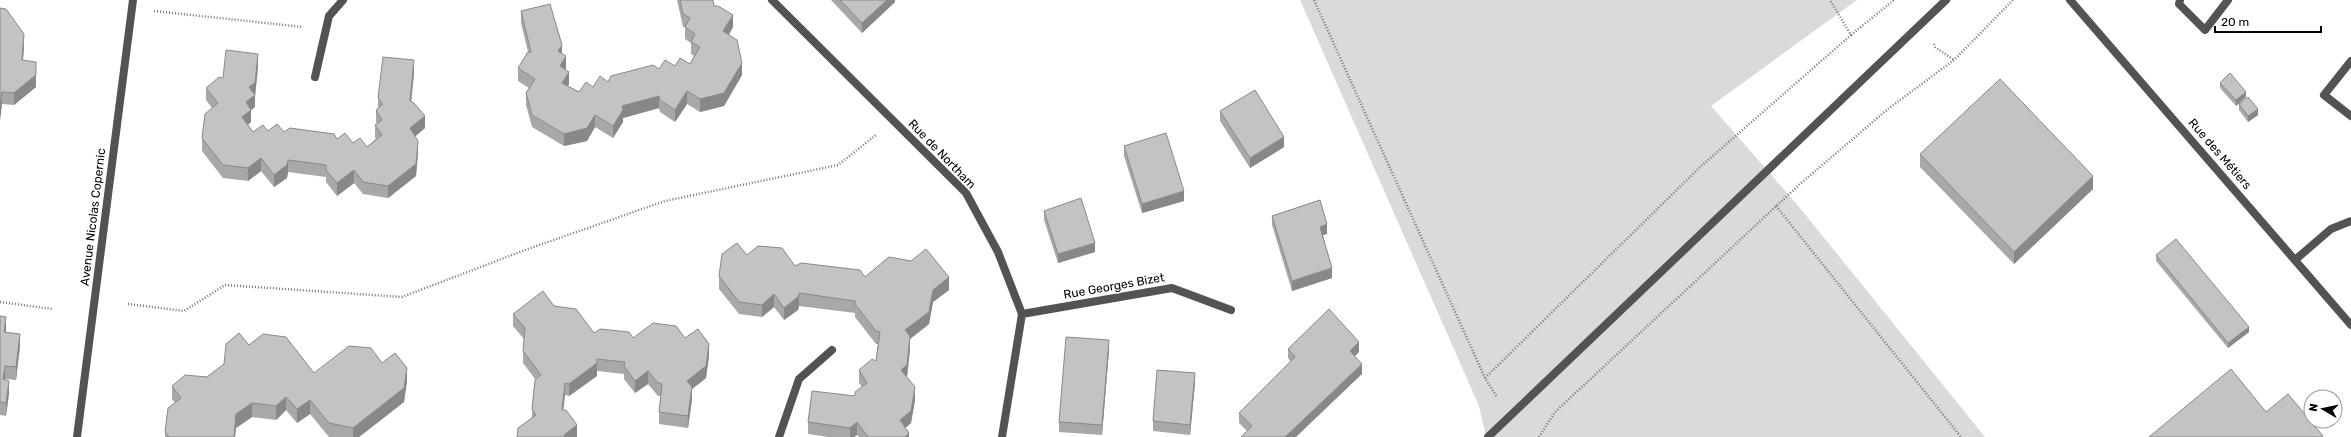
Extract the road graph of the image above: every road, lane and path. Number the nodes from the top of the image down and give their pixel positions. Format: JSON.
{"nodes":[{"id":1,"x":133,"y":0,"type":"edge"},
{"id":2,"x":343,"y":0,"type":"edge"},
{"id":3,"x":772,"y":0,"type":"edge"},
{"id":4,"x":1314,"y":0,"type":"edge"},
{"id":5,"x":1830,"y":0,"type":"edge"},
{"id":6,"x":1894,"y":0,"type":"edge"},
{"id":7,"x":1946,"y":0,"type":"edge"},
{"id":8,"x":2013,"y":0,"type":"edge"},
{"id":9,"x":2070,"y":0,"type":"edge"},
{"id":10,"x":2180,"y":0,"type":"edge"},
{"id":11,"x":2228,"y":0,"type":"edge"},
{"id":12,"x":132,"y":9,"type":"junction"},
{"id":13,"x":326,"y":29,"type":"junction"},
{"id":14,"x":1851,"y":35,"type":"junction"},
{"id":15,"x":2351,"y":61,"type":"edge"},
{"id":16,"x":316,"y":77,"type":"dead end"},
{"id":17,"x":2351,"y":116,"type":"edge"},
{"id":18,"x":894,"y":121,"type":"junction"},
{"id":19,"x":1776,"y":206,"type":"junction"},
{"id":20,"x":2351,"y":221,"type":"edge"},
{"id":21,"x":2295,"y":260,"type":"junction"},
{"id":22,"x":0,"y":302,"type":"edge"},
{"id":23,"x":128,"y":304,"type":"dead end"},
{"id":24,"x":53,"y":309,"type":"dead end"},
{"id":25,"x":1231,"y":310,"type":"dead end"},
{"id":26,"x":1022,"y":314,"type":"junction"},
{"id":27,"x":2351,"y":325,"type":"edge"},
{"id":28,"x":832,"y":350,"type":"dead end"},
{"id":29,"x":1485,"y":378,"type":"junction"},
{"id":30,"x":1510,"y":416,"type":"junction"},
{"id":31,"x":77,"y":437,"type":"edge"},
{"id":32,"x":779,"y":437,"type":"edge"},
{"id":33,"x":1002,"y":437,"type":"edge"},
{"id":34,"x":1488,"y":437,"type":"edge"},
{"id":35,"x":1539,"y":437,"type":"edge"},
{"id":36,"x":1961,"y":437,"type":"edge"}],
"edges":[{"from":1,"to":12,"type":"street","name":"Avenue Nicolas Copernic"},
{"from":2,"to":13,"type":"street"},
{"from":3,"to":18,"type":"street","name":"Rue de Northam"},
{"from":4,"to":29,"type":"path"},
{"from":5,"to":14,"type":"path"},
{"from":6,"to":14,"type":"path"},
{"from":7,"to":30,"type":"street"},
{"from":8,"to":19,"type":"path"},
{"from":9,"to":21,"type":"street","name":"Rue des Métiers"},
{"from":10,"to":11,"type":"street"},
{"from":12,"to":13,"type":"path"},
{"from":12,"to":31,"type":"street","name":"Avenue Nicolas Copernic"},
{"from":13,"to":16,"type":"street"},
{"from":14,"to":29,"type":"path"},
{"from":15,"to":17,"type":"street"},
{"from":18,"to":23,"type":"path"},
{"from":18,"to":26,"type":"street","name":"Rue de Northam"},
{"from":19,"to":35,"type":"path"},
{"from":19,"to":36,"type":"path"},
{"from":20,"to":21,"type":"street"},
{"from":21,"to":27,"type":"street","name":"Rue des Métiers"},
{"from":22,"to":24,"type":"path"},
{"from":25,"to":26,"type":"street","name":"Rue Georges Bizet"},
{"from":26,"to":33,"type":"street"},
{"from":28,"to":32,"type":"street"},
{"from":29,"to":30,"type":"path"},
{"from":30,"to":34,"type":"street"}]}
